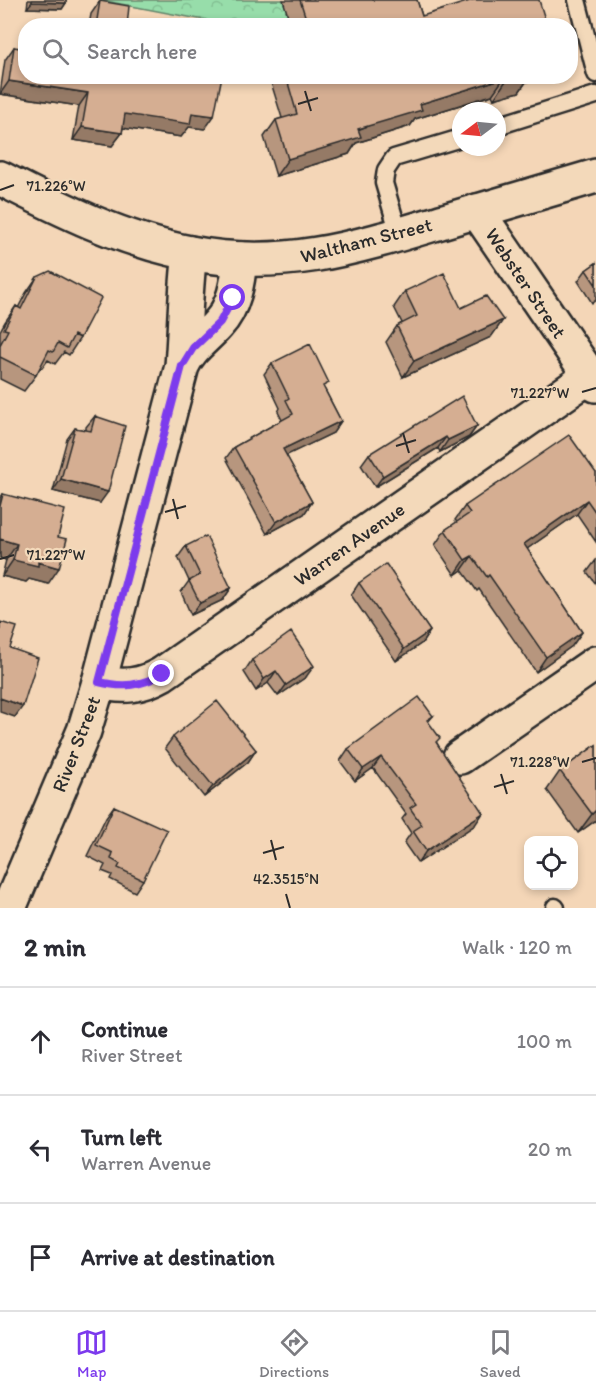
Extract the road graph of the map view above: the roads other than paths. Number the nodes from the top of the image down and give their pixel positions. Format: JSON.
{"nodes":[{"id":1,"x":577,"y":0,"type":"edge"},
{"id":2,"x":596,"y":74,"type":"edge"},
{"id":3,"x":596,"y":95,"type":"edge"},
{"id":4,"x":506,"y":123,"type":"edge"},
{"id":5,"x":452,"y":141,"type":"edge"},
{"id":6,"x":596,"y":176,"type":"edge"},
{"id":7,"x":0,"y":178,"type":"edge"},
{"id":8,"x":477,"y":211,"type":"junction"},
{"id":9,"x":399,"y":234,"type":"junction"},
{"id":10,"x":190,"y":253,"type":"junction"},
{"id":11,"x":240,"y":259,"type":"junction"},
{"id":12,"x":182,"y":366,"type":"junction"},
{"id":13,"x":593,"y":381,"type":"edge"},
{"id":14,"x":596,"y":663,"type":"edge"},
{"id":15,"x":99,"y":682,"type":"junction"},
{"id":16,"x":460,"y":757,"type":"dead end"},
{"id":17,"x":9,"y":908,"type":"edge"}],
"edges":[{"from":1,"to":2,"type":"lane"},
{"from":3,"to":4,"type":"lane"},
{"from":5,"to":9,"type":"lane"},
{"from":6,"to":8,"type":"street","name":"Waltham Street"},
{"from":7,"to":10,"type":"street","name":"Waltham Street"},
{"from":8,"to":9,"type":"street","name":"Waltham Street"},
{"from":8,"to":13,"type":"street","name":"Webster Street"},
{"from":9,"to":11,"type":"street","name":"Waltham Street"},
{"from":10,"to":11,"type":"street","name":"Waltham Street"},
{"from":10,"to":12,"type":"street","name":"River Street"},
{"from":11,"to":12,"type":"street","name":"River Street"},
{"from":12,"to":15,"type":"street","name":"River Street"},
{"from":13,"to":15,"type":"street","name":"Warren Avenue"},
{"from":14,"to":16,"type":"street"},
{"from":15,"to":17,"type":"street","name":"River Street"}]}
